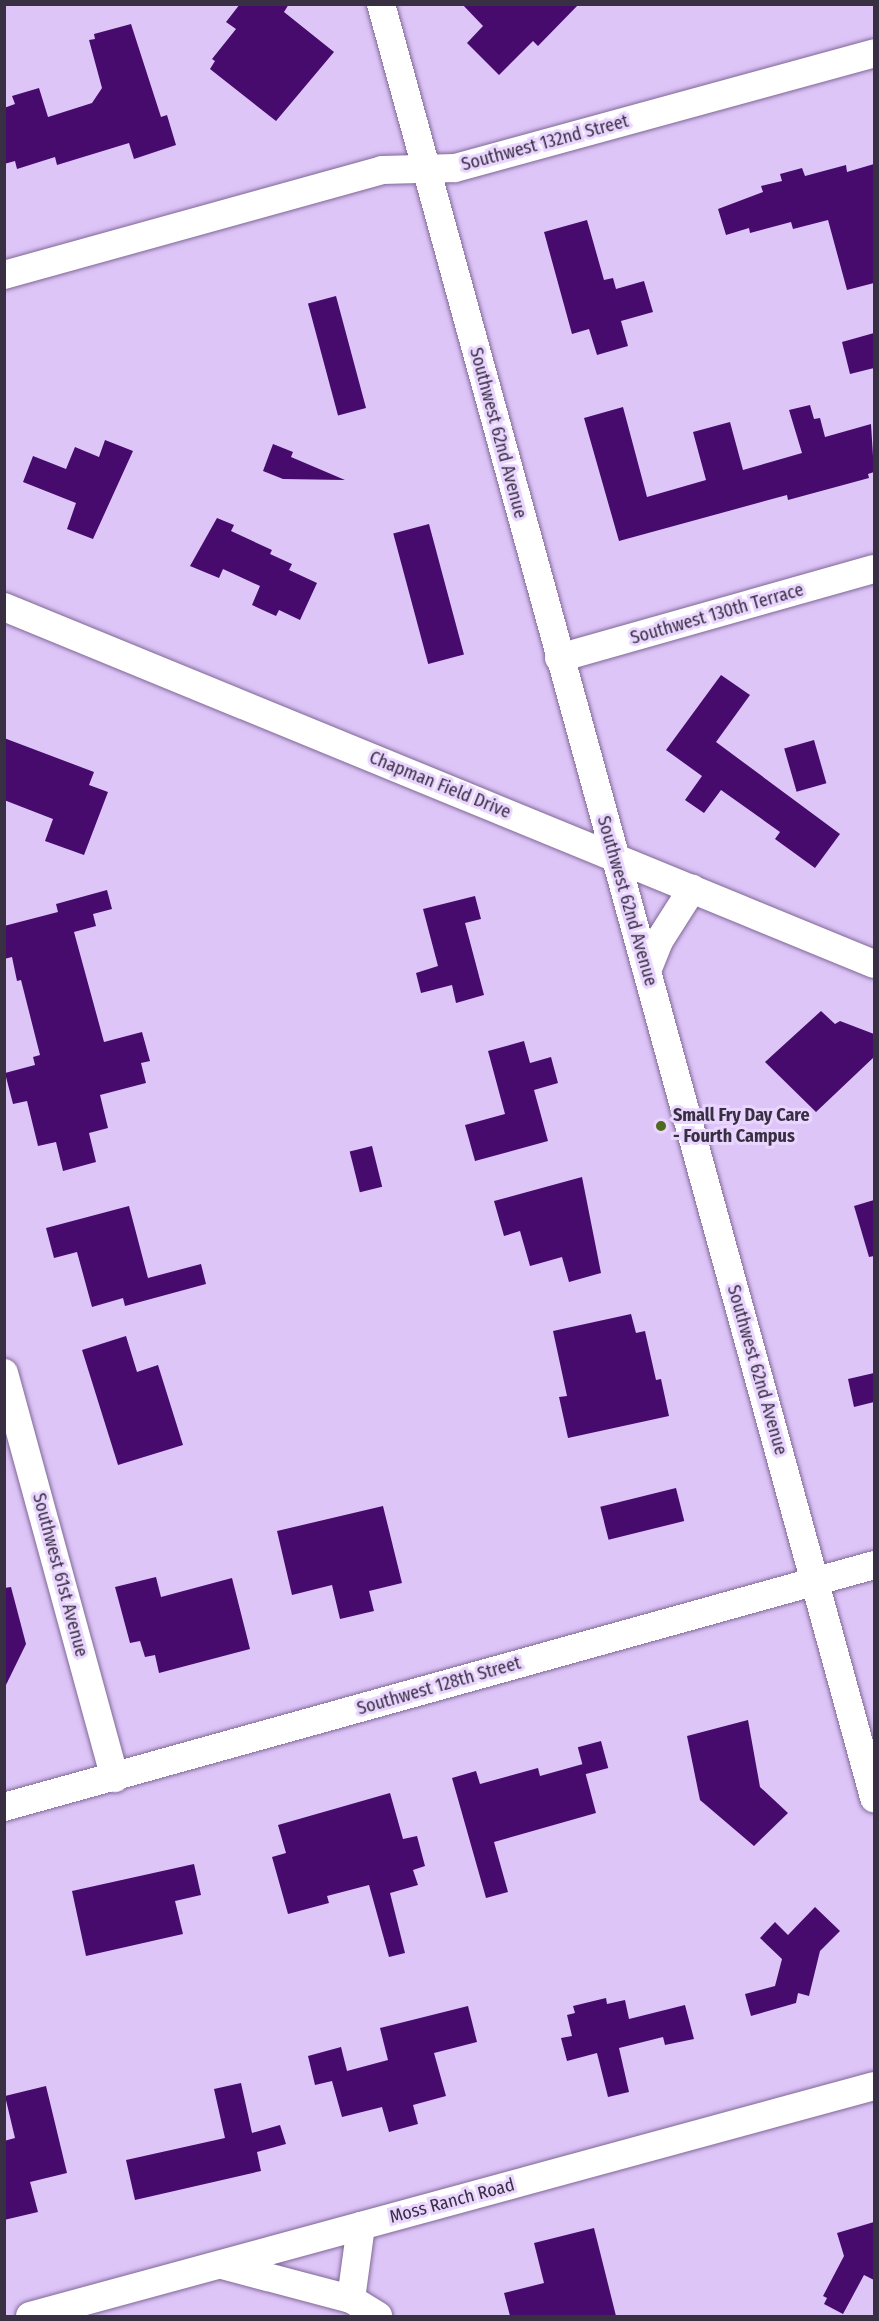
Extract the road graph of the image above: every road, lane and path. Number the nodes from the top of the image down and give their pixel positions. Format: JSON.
{"nodes":[{"id":1,"x":381,"y":4,"type":"edge"},
{"id":2,"x":874,"y":53,"type":"edge"},
{"id":3,"x":426,"y":169,"type":"junction"},
{"id":4,"x":4,"y":275,"type":"edge"},
{"id":5,"x":874,"y":569,"type":"edge"},
{"id":6,"x":4,"y":607,"type":"edge"},
{"id":7,"x":560,"y":658,"type":"junction"},
{"id":8,"x":614,"y":856,"type":"junction"},
{"id":9,"x":692,"y":889,"type":"junction"},
{"id":10,"x":874,"y":964,"type":"edge"},
{"id":11,"x":647,"y":971,"type":"junction"},
{"id":12,"x":4,"y":1374,"type":"edge"},
{"id":13,"x":874,"y":1565,"type":"edge"},
{"id":14,"x":816,"y":1581,"type":"junction"},
{"id":15,"x":114,"y":1778,"type":"junction"},
{"id":16,"x":874,"y":1798,"type":"edge"},
{"id":17,"x":4,"y":1807,"type":"edge"},
{"id":18,"x":874,"y":2086,"type":"edge"},
{"id":19,"x":361,"y":2226,"type":"junction"},
{"id":20,"x":219,"y":2264,"type":"junction"},
{"id":21,"x":351,"y":2299,"type":"junction"},
{"id":22,"x":30,"y":2316,"type":"edge"},
{"id":23,"x":378,"y":2316,"type":"edge"}],
"edges":[{"from":1,"to":3,"type":"street","name":"Southwest 62nd Avenue"},
{"from":2,"to":3,"type":"street","name":"Southwest 132nd Street"},
{"from":3,"to":4,"type":"street","name":"Southwest 132nd Street"},
{"from":3,"to":7,"type":"street","name":"Southwest 62nd Avenue"},
{"from":5,"to":7,"type":"street","name":"Southwest 130th Terrace"},
{"from":6,"to":8,"type":"street","name":"Chapman Field Drive"},
{"from":7,"to":8,"type":"street","name":"Southwest 62nd Avenue"},
{"from":8,"to":9,"type":"street","name":"Chapman Field Drive"},
{"from":8,"to":11,"type":"street","name":"Southwest 62nd Avenue"},
{"from":9,"to":10,"type":"street","name":"Chapman Field Drive"},
{"from":9,"to":11,"type":"street"},
{"from":11,"to":14,"type":"street","name":"Southwest 62nd Avenue"},
{"from":12,"to":15,"type":"street","name":"Southwest 61st Avenue"},
{"from":13,"to":14,"type":"street","name":"Southwest 128th Street"},
{"from":14,"to":15,"type":"street","name":"Southwest 128th Street"},
{"from":14,"to":16,"type":"street","name":"Southwest 62nd Avenue"},
{"from":15,"to":17,"type":"street","name":"Southwest 128th Street"},
{"from":18,"to":19,"type":"street","name":"Moss Ranch Road"},
{"from":19,"to":20,"type":"street","name":"Moss Ranch Road"},
{"from":19,"to":21,"type":"street"},
{"from":20,"to":21,"type":"street"},
{"from":20,"to":22,"type":"street","name":"Moss Ranch Road"},
{"from":21,"to":23,"type":"street"}]}
